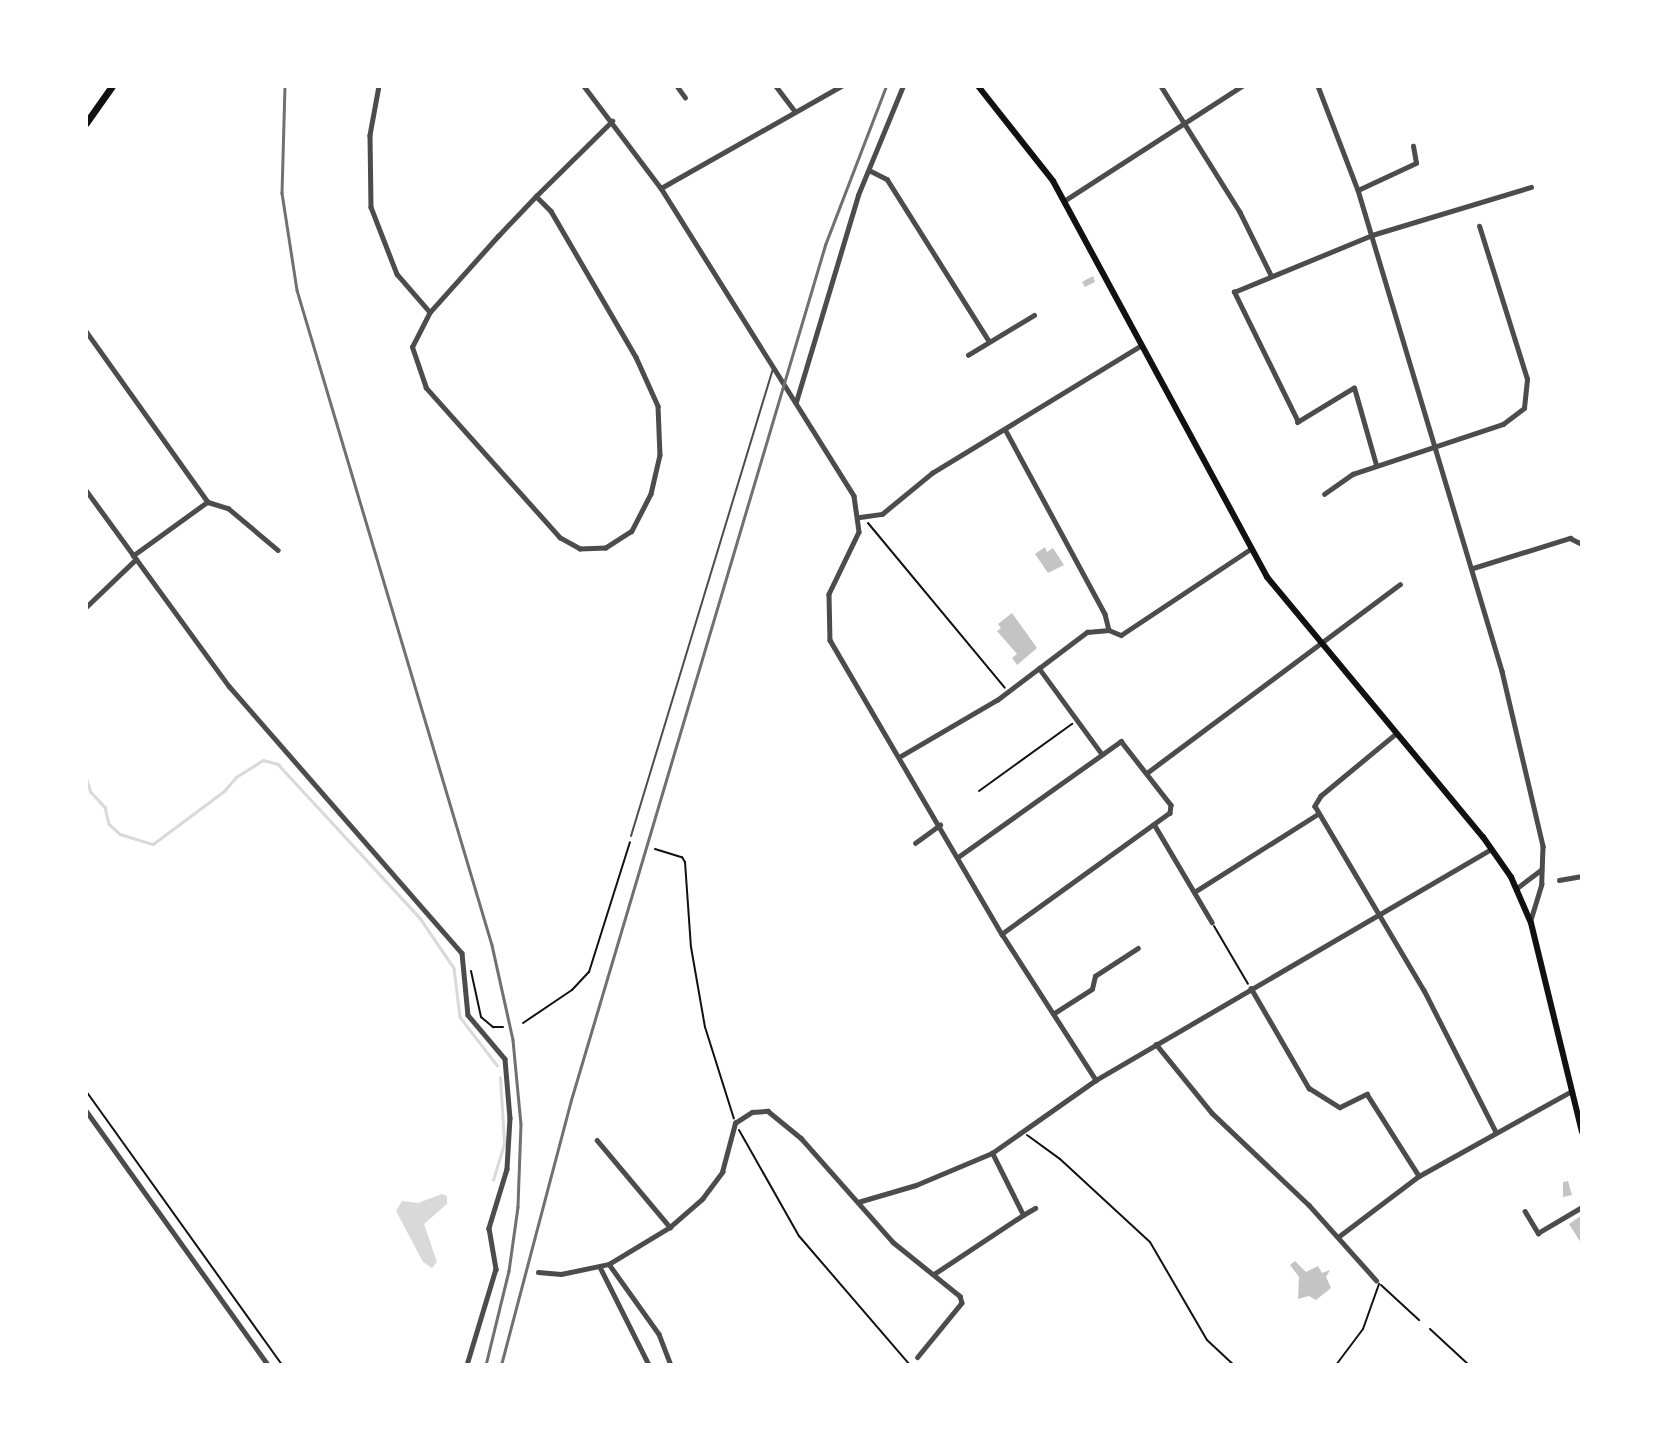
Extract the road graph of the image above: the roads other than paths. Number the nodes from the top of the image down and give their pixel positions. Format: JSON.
{"nodes":[{"id":1,"x":112,"y":86,"type":"edge"},
{"id":2,"x":379,"y":86,"type":"edge"},
{"id":3,"x":584,"y":86,"type":"edge"},
{"id":4,"x":677,"y":86,"type":"edge"},
{"id":5,"x":776,"y":86,"type":"edge"},
{"id":6,"x":841,"y":86,"type":"edge"},
{"id":7,"x":903,"y":86,"type":"edge"},
{"id":8,"x":978,"y":86,"type":"edge"},
{"id":9,"x":1161,"y":86,"type":"edge"},
{"id":10,"x":1242,"y":86,"type":"edge"},
{"id":11,"x":1318,"y":86,"type":"edge"},
{"id":12,"x":685,"y":97,"type":"dead end"},
{"id":13,"x":794,"y":110,"type":"junction"},
{"id":14,"x":611,"y":121,"type":"junction"},
{"id":15,"x":86,"y":123,"type":"edge"},
{"id":16,"x":1186,"y":124,"type":"junction"},
{"id":17,"x":1413,"y":146,"type":"dead end"},
{"id":18,"x":869,"y":170,"type":"junction"},
{"id":19,"x":1531,"y":187,"type":"dead end"},
{"id":20,"x":661,"y":188,"type":"junction"},
{"id":21,"x":1358,"y":190,"type":"junction"},
{"id":22,"x":536,"y":196,"type":"junction"},
{"id":23,"x":1064,"y":201,"type":"junction"},
{"id":24,"x":1479,"y":226,"type":"dead end"},
{"id":25,"x":1372,"y":235,"type":"junction"},
{"id":26,"x":1271,"y":275,"type":"junction"},
{"id":27,"x":430,"y":312,"type":"junction"},
{"id":28,"x":1034,"y":315,"type":"dead end"},
{"id":29,"x":86,"y":331,"type":"edge"},
{"id":30,"x":989,"y":341,"type":"junction"},
{"id":31,"x":1140,"y":346,"type":"junction"},
{"id":32,"x":968,"y":355,"type":"dead end"},
{"id":33,"x":773,"y":367,"type":"junction"},
{"id":34,"x":796,"y":403,"type":"junction"},
{"id":35,"x":1004,"y":429,"type":"junction"},
{"id":36,"x":1436,"y":446,"type":"junction"},
{"id":37,"x":1376,"y":465,"type":"junction"},
{"id":38,"x":86,"y":490,"type":"edge"},
{"id":39,"x":1324,"y":494,"type":"dead end"},
{"id":40,"x":208,"y":502,"type":"junction"},
{"id":41,"x":860,"y":517,"type":"junction"},
{"id":42,"x":1581,"y":540,"type":"edge"},
{"id":43,"x":278,"y":550,"type":"dead end"},
{"id":44,"x":1249,"y":550,"type":"junction"},
{"id":45,"x":134,"y":557,"type":"junction"},
{"id":46,"x":1473,"y":568,"type":"junction"},
{"id":47,"x":1400,"y":584,"type":"dead end"},
{"id":48,"x":86,"y":607,"type":"edge"},
{"id":49,"x":1109,"y":630,"type":"junction"},
{"id":50,"x":1319,"y":642,"type":"junction"},
{"id":51,"x":1039,"y":668,"type":"junction"},
{"id":52,"x":1396,"y":734,"type":"junction"},
{"id":53,"x":1102,"y":754,"type":"junction"},
{"id":54,"x":901,"y":756,"type":"junction"},
{"id":55,"x":1147,"y":772,"type":"junction"},
{"id":56,"x":1318,"y":814,"type":"junction"},
{"id":57,"x":1154,"y":824,"type":"junction"},
{"id":58,"x":940,"y":825,"type":"junction"},
{"id":59,"x":631,"y":836,"type":"dead end"},
{"id":60,"x":915,"y":843,"type":"dead end"},
{"id":61,"x":1492,"y":848,"type":"junction"},
{"id":62,"x":958,"y":857,"type":"junction"},
{"id":63,"x":1542,"y":869,"type":"junction"},
{"id":64,"x":1582,"y":876,"type":"edge"},
{"id":65,"x":1559,"y":880,"type":"dead end"},
{"id":66,"x":1517,"y":888,"type":"junction"},
{"id":67,"x":1196,"y":891,"type":"junction"},
{"id":68,"x":1379,"y":914,"type":"junction"},
{"id":69,"x":1212,"y":922,"type":"road end"},
{"id":70,"x":1531,"y":923,"type":"junction"},
{"id":71,"x":1002,"y":934,"type":"junction"},
{"id":72,"x":1138,"y":948,"type":"dead end"},
{"id":73,"x":1251,"y":988,"type":"junction"},
{"id":74,"x":1053,"y":1014,"type":"junction"},
{"id":75,"x":1156,"y":1044,"type":"junction"},
{"id":76,"x":1096,"y":1080,"type":"junction"},
{"id":77,"x":1572,"y":1091,"type":"junction"},
{"id":78,"x":86,"y":1111,"type":"edge"},
{"id":79,"x":1496,"y":1132,"type":"junction"},
{"id":80,"x":1582,"y":1132,"type":"edge"},
{"id":81,"x":597,"y":1140,"type":"dead end"},
{"id":82,"x":992,"y":1153,"type":"junction"},
{"id":83,"x":1419,"y":1176,"type":"junction"},
{"id":84,"x":858,"y":1202,"type":"junction"},
{"id":85,"x":1582,"y":1207,"type":"edge"},
{"id":86,"x":1035,"y":1208,"type":"dead end"},
{"id":87,"x":1525,"y":1211,"type":"dead end"},
{"id":88,"x":1023,"y":1214,"type":"junction"},
{"id":89,"x":670,"y":1227,"type":"junction"},
{"id":90,"x":1338,"y":1237,"type":"junction"},
{"id":91,"x":610,"y":1264,"type":"junction"},
{"id":92,"x":600,"y":1267,"type":"junction"},
{"id":93,"x":538,"y":1272,"type":"dead end"},
{"id":94,"x":933,"y":1274,"type":"junction"},
{"id":95,"x":1378,"y":1281,"type":"road end"},
{"id":96,"x":918,"y":1357,"type":"dead end"},
{"id":97,"x":268,"y":1365,"type":"edge"},
{"id":98,"x":467,"y":1365,"type":"edge"},
{"id":99,"x":649,"y":1365,"type":"edge"},
{"id":100,"x":671,"y":1365,"type":"edge"}],
"edges":[{"from":1,"to":15,"type":"main road"},
{"from":2,"to":27,"type":"street"},
{"from":3,"to":14,"type":"street"},
{"from":4,"to":12,"type":"street"},
{"from":5,"to":13,"type":"street"},
{"from":6,"to":13,"type":"street"},
{"from":7,"to":18,"type":"street"},
{"from":8,"to":23,"type":"main road"},
{"from":9,"to":16,"type":"street"},
{"from":10,"to":16,"type":"street"},
{"from":11,"to":21,"type":"street"},
{"from":13,"to":20,"type":"street"},
{"from":14,"to":20,"type":"street"},
{"from":14,"to":22,"type":"street"},
{"from":16,"to":23,"type":"street"},
{"from":16,"to":26,"type":"street"},
{"from":17,"to":21,"type":"street"},
{"from":18,"to":30,"type":"street"},
{"from":18,"to":34,"type":"street"},
{"from":19,"to":25,"type":"street"},
{"from":20,"to":33,"type":"street"},
{"from":21,"to":25,"type":"street"},
{"from":22,"to":27,"type":"street"},
{"from":22,"to":27,"type":"street"},
{"from":23,"to":31,"type":"main road"},
{"from":24,"to":36,"type":"street"},
{"from":25,"to":26,"type":"street"},
{"from":25,"to":36,"type":"street"},
{"from":26,"to":37,"type":"street"},
{"from":28,"to":30,"type":"street"},
{"from":29,"to":40,"type":"street"},
{"from":30,"to":32,"type":"street"},
{"from":31,"to":35,"type":"street"},
{"from":31,"to":44,"type":"main road"},
{"from":33,"to":34,"type":"street"},
{"from":33,"to":59,"type":"lane"},
{"from":34,"to":41,"type":"street"},
{"from":35,"to":41,"type":"street"},
{"from":35,"to":49,"type":"street"},
{"from":36,"to":37,"type":"street"},
{"from":36,"to":46,"type":"street"},
{"from":37,"to":39,"type":"street"},
{"from":38,"to":45,"type":"street"},
{"from":40,"to":43,"type":"street"},
{"from":40,"to":45,"type":"street"},
{"from":41,"to":54,"type":"street"},
{"from":42,"to":46,"type":"street"},
{"from":44,"to":49,"type":"street"},
{"from":44,"to":50,"type":"main road"},
{"from":45,"to":48,"type":"street"},
{"from":45,"to":98,"type":"street"},
{"from":46,"to":63,"type":"street"},
{"from":47,"to":50,"type":"street"},
{"from":49,"to":51,"type":"street"},
{"from":50,"to":52,"type":"main road"},
{"from":50,"to":55,"type":"street"},
{"from":51,"to":53,"type":"street"},
{"from":51,"to":54,"type":"street"},
{"from":52,"to":56,"type":"street"},
{"from":52,"to":61,"type":"main road"},
{"from":53,"to":55,"type":"street"},
{"from":53,"to":62,"type":"street"},
{"from":54,"to":58,"type":"street"},
{"from":55,"to":57,"type":"street"},
{"from":56,"to":67,"type":"street"},
{"from":56,"to":68,"type":"street"},
{"from":57,"to":67,"type":"street"},
{"from":57,"to":71,"type":"street"},
{"from":58,"to":60,"type":"street"},
{"from":58,"to":62,"type":"street"},
{"from":61,"to":66,"type":"main road"},
{"from":61,"to":68,"type":"street"},
{"from":62,"to":71,"type":"street"},
{"from":63,"to":66,"type":"street"},
{"from":63,"to":70,"type":"street"},
{"from":64,"to":65,"type":"street"},
{"from":66,"to":70,"type":"main road"},
{"from":67,"to":69,"type":"street"},
{"from":68,"to":73,"type":"street"},
{"from":68,"to":79,"type":"street"},
{"from":70,"to":77,"type":"main road"},
{"from":71,"to":74,"type":"street"},
{"from":72,"to":74,"type":"street"},
{"from":73,"to":75,"type":"street"},
{"from":73,"to":83,"type":"street"},
{"from":74,"to":76,"type":"street"},
{"from":75,"to":76,"type":"street"},
{"from":75,"to":90,"type":"street"},
{"from":76,"to":82,"type":"street"},
{"from":77,"to":79,"type":"street"},
{"from":77,"to":80,"type":"main road"},
{"from":78,"to":97,"type":"street"},
{"from":79,"to":83,"type":"street"},
{"from":81,"to":89,"type":"street"},
{"from":82,"to":84,"type":"street"},
{"from":82,"to":88,"type":"street"},
{"from":83,"to":90,"type":"street"},
{"from":84,"to":89,"type":"street"},
{"from":84,"to":94,"type":"street"},
{"from":85,"to":87,"type":"street"},
{"from":86,"to":88,"type":"street"},
{"from":88,"to":94,"type":"street"},
{"from":89,"to":91,"type":"street"},
{"from":90,"to":95,"type":"street"},
{"from":91,"to":92,"type":"street"},
{"from":91,"to":100,"type":"street"},
{"from":92,"to":93,"type":"street"},
{"from":92,"to":99,"type":"street"},
{"from":94,"to":96,"type":"street"}]}
